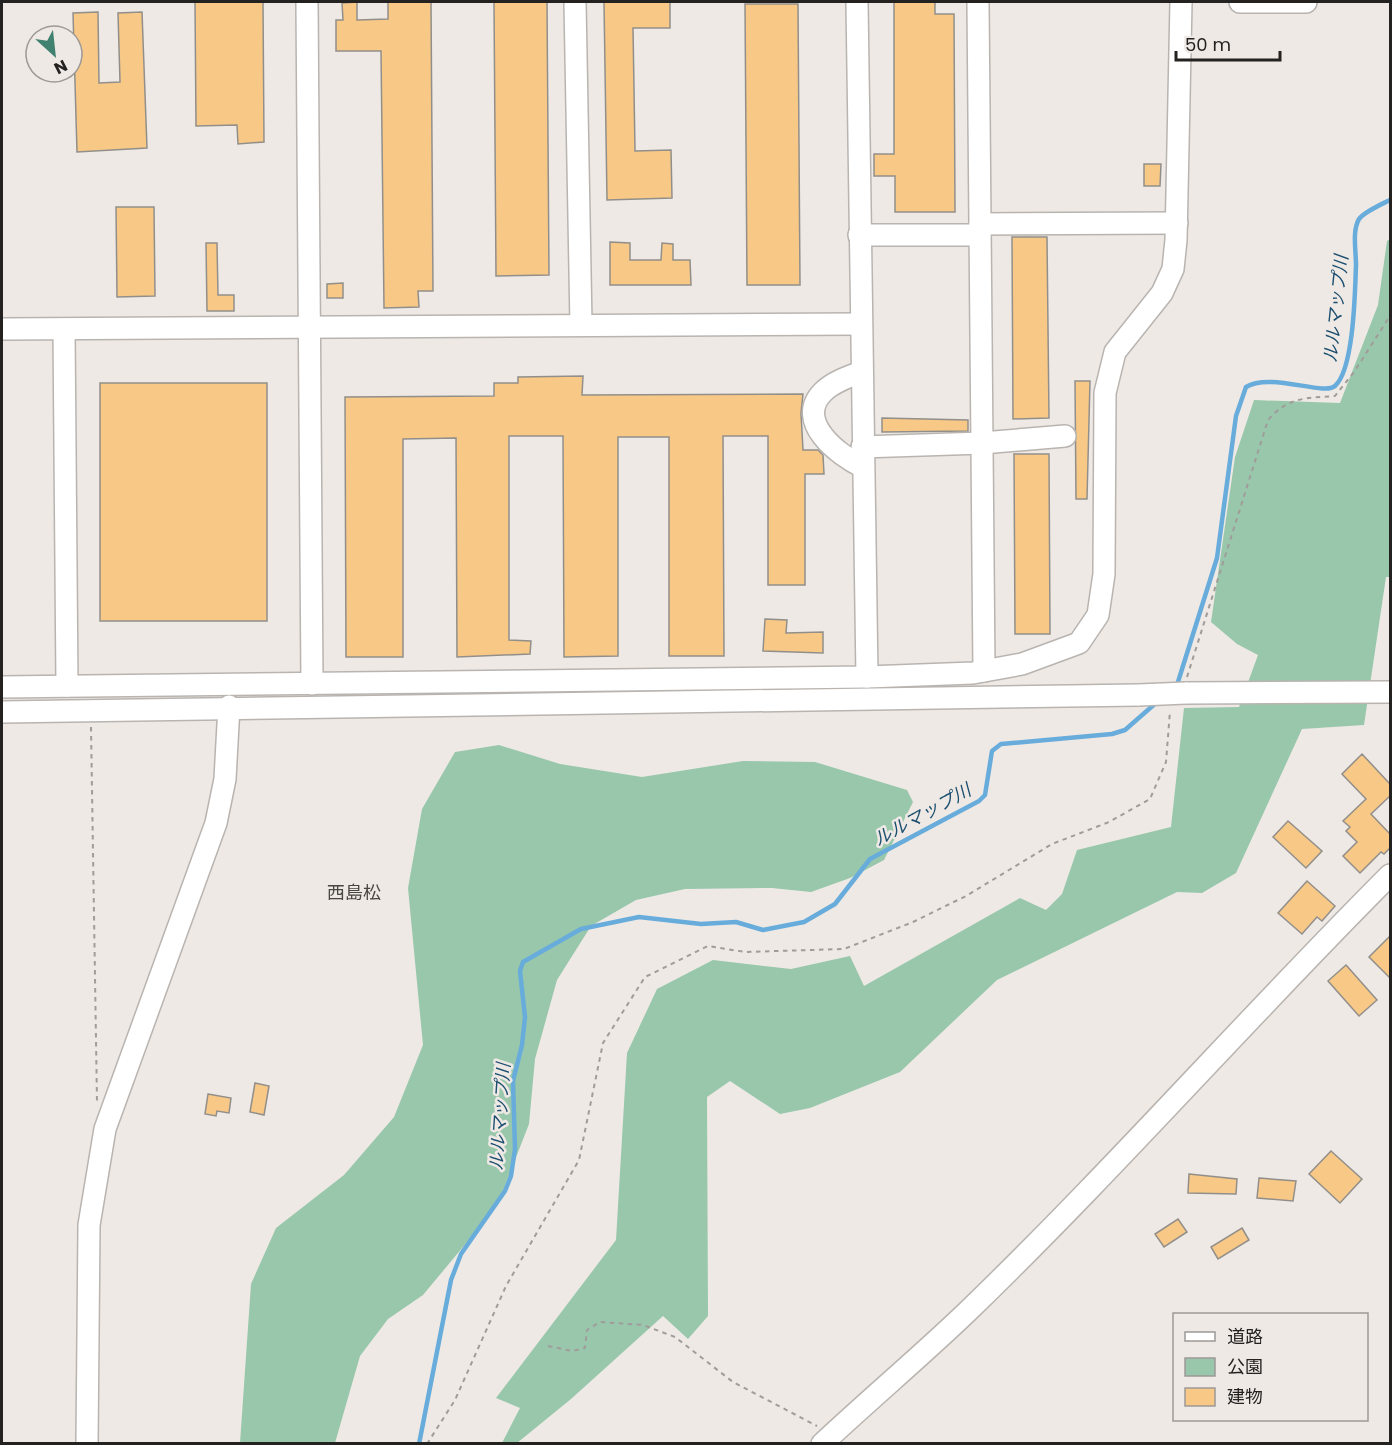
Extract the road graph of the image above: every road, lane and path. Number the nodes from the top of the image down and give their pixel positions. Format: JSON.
{"nodes":[{"id":1,"x":307,"y":2,"type":"edge"},
{"id":2,"x":575,"y":2,"type":"edge"},
{"id":3,"x":857,"y":2,"type":"edge"},
{"id":4,"x":978,"y":2,"type":"edge"},
{"id":5,"x":1181,"y":2,"type":"edge"},
{"id":6,"x":1240,"y":2,"type":"edge"},
{"id":7,"x":1306,"y":2,"type":"edge"},
{"id":8,"x":1177,"y":223,"type":"junction"},
{"id":9,"x":980,"y":230,"type":"junction"},
{"id":10,"x":859,"y":235,"type":"junction"},
{"id":11,"x":1390,"y":316,"type":"edge"},
{"id":12,"x":860,"y":324,"type":"junction"},
{"id":13,"x":581,"y":326,"type":"junction"},
{"id":14,"x":311,"y":327,"type":"junction"},
{"id":15,"x":2,"y":329,"type":"edge"},
{"id":16,"x":64,"y":329,"type":"junction"},
{"id":17,"x":861,"y":372,"type":"junction"},
{"id":18,"x":1065,"y":436,"type":"dead end"},
{"id":19,"x":982,"y":443,"type":"junction"},
{"id":20,"x":862,"y":457,"type":"junction"},
{"id":21,"x":984,"y":671,"type":"junction"},
{"id":22,"x":867,"y":677,"type":"junction"},
{"id":23,"x":312,"y":684,"type":"junction"},
{"id":24,"x":67,"y":686,"type":"junction"},
{"id":25,"x":2,"y":687,"type":"edge"},
{"id":26,"x":1182,"y":692,"type":"junction"},
{"id":27,"x":1390,"y":692,"type":"edge"},
{"id":28,"x":229,"y":706,"type":"junction"},
{"id":29,"x":2,"y":712,"type":"edge"},
{"id":30,"x":91,"y":712,"type":"junction"},
{"id":31,"x":1390,"y":875,"type":"edge"},
{"id":32,"x":110,"y":1114,"type":"junction"},
{"id":33,"x":548,"y":1346,"type":"dead end"},
{"id":34,"x":827,"y":1439,"type":"edge"},
{"id":35,"x":87,"y":1443,"type":"edge"},
{"id":36,"x":427,"y":1443,"type":"edge"}],
"edges":[{"from":1,"to":14,"type":"street"},
{"from":2,"to":13,"type":"street"},
{"from":3,"to":10,"type":"street"},
{"from":4,"to":9,"type":"street"},
{"from":5,"to":8,"type":"street"},
{"from":6,"to":7,"type":"street"},
{"from":8,"to":9,"type":"street"},
{"from":8,"to":21,"type":"street"},
{"from":9,"to":10,"type":"street"},
{"from":9,"to":19,"type":"street"},
{"from":10,"to":12,"type":"street"},
{"from":11,"to":26,"type":"path"},
{"from":12,"to":13,"type":"street"},
{"from":12,"to":17,"type":"street"},
{"from":13,"to":14,"type":"street"},
{"from":14,"to":16,"type":"street"},
{"from":14,"to":23,"type":"street"},
{"from":15,"to":16,"type":"street"},
{"from":16,"to":24,"type":"street"},
{"from":17,"to":20,"type":"street"},
{"from":17,"to":20,"type":"street"},
{"from":18,"to":19,"type":"street"},
{"from":19,"to":20,"type":"street"},
{"from":19,"to":21,"type":"street"},
{"from":20,"to":22,"type":"street"},
{"from":21,"to":22,"type":"street"},
{"from":22,"to":23,"type":"street"},
{"from":23,"to":24,"type":"street"},
{"from":24,"to":25,"type":"street"},
{"from":26,"to":27,"type":"street"},
{"from":26,"to":28,"type":"street","bridge":true},
{"from":26,"to":36,"type":"path"},
{"from":28,"to":30,"type":"street"},
{"from":28,"to":32,"type":"street"},
{"from":29,"to":30,"type":"street"},
{"from":30,"to":32,"type":"path"},
{"from":31,"to":34,"type":"street"},
{"from":32,"to":35,"type":"street"},
{"from":33,"to":34,"type":"path"}]}
